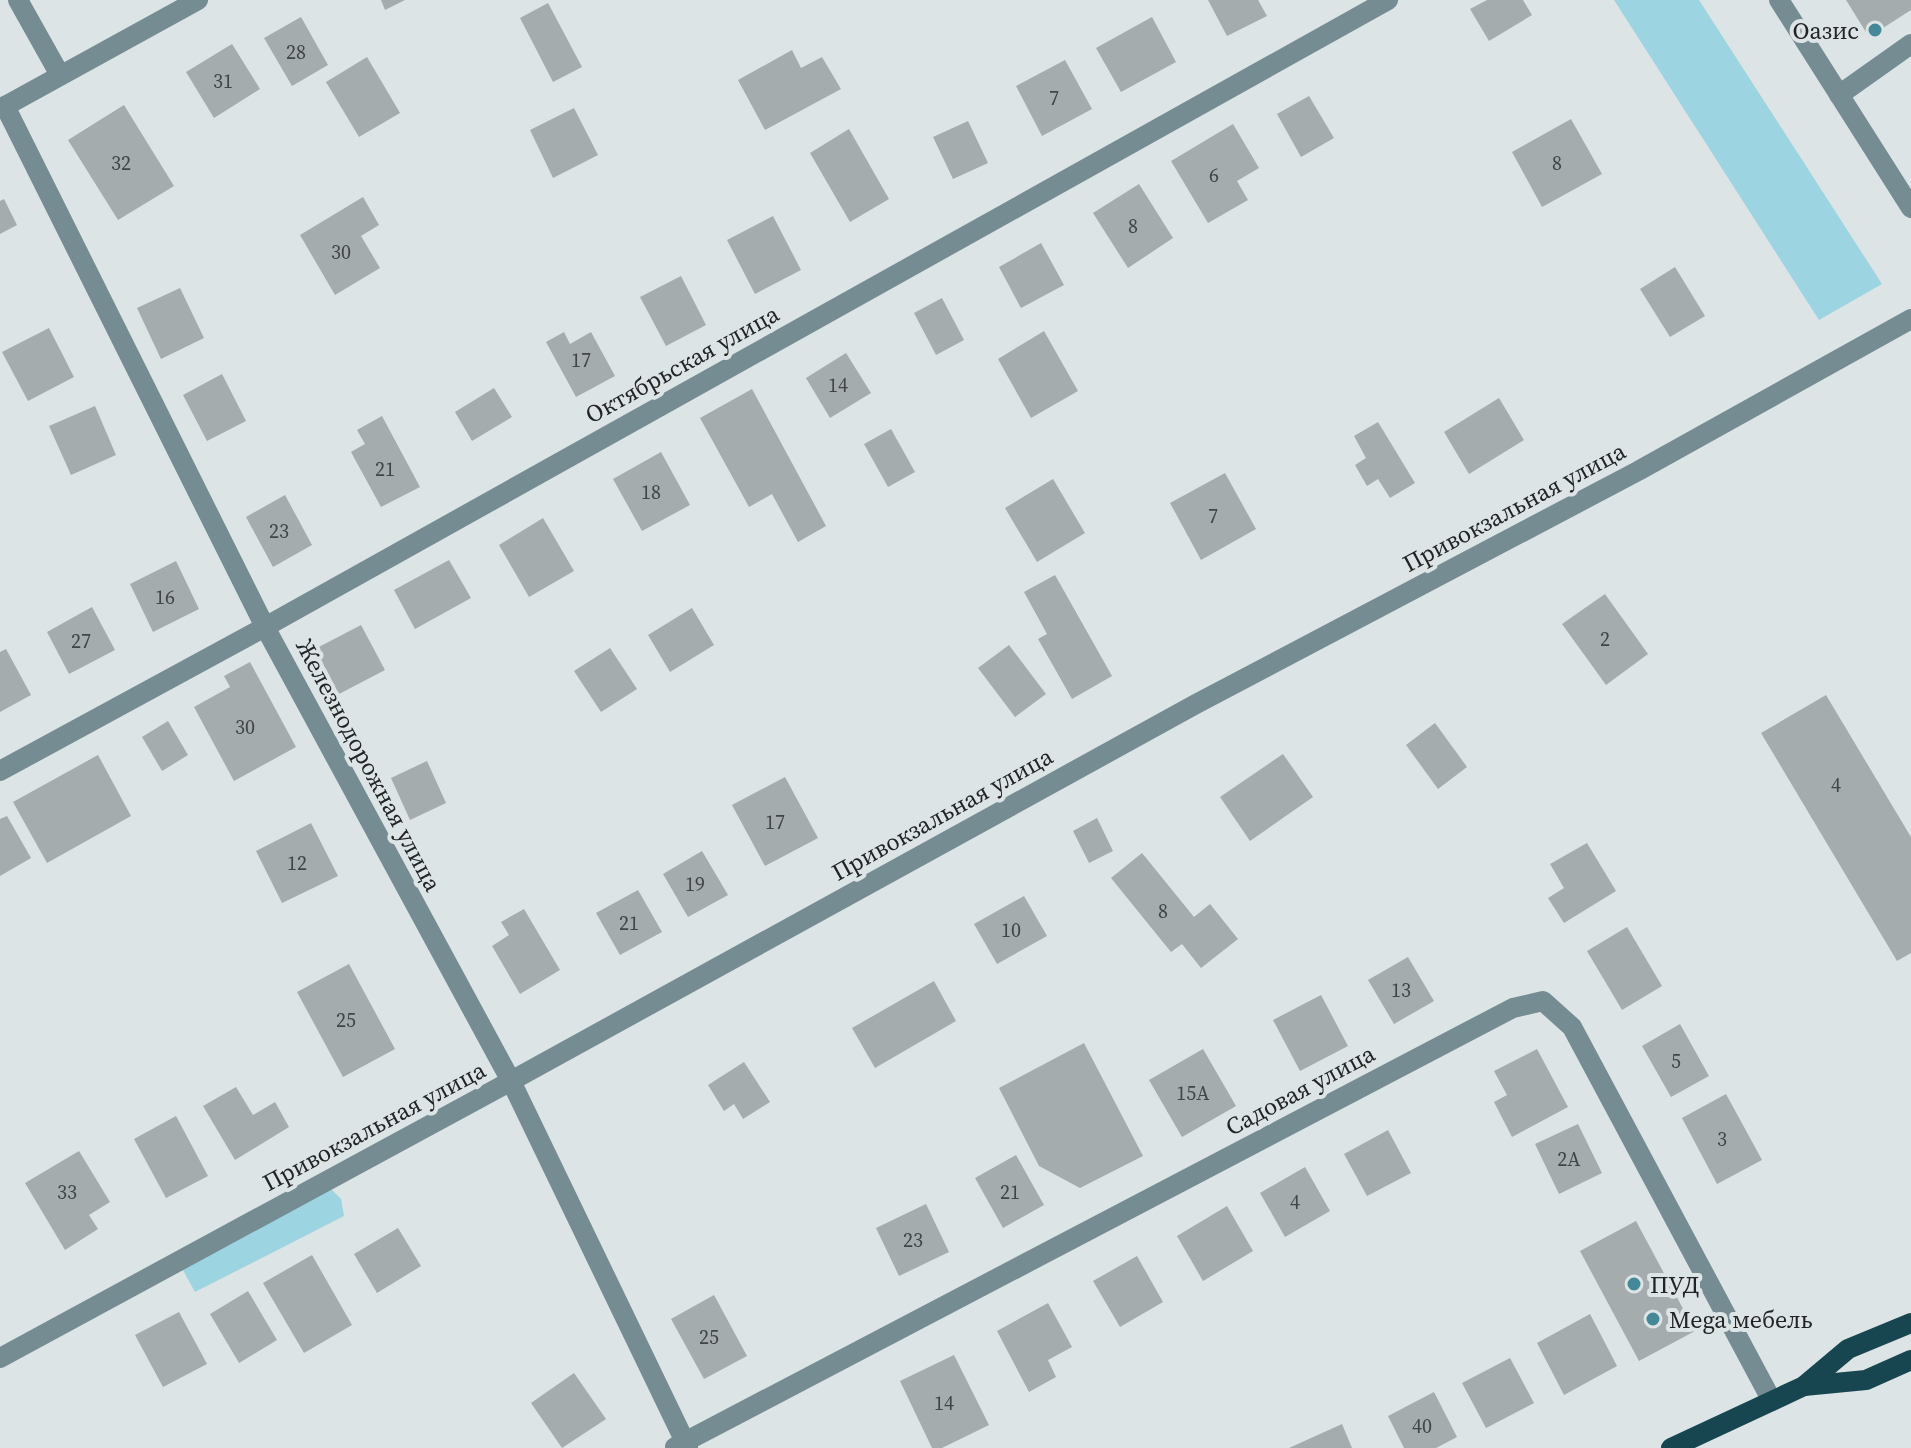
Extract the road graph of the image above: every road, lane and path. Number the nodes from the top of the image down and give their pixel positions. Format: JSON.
{"nodes":[{"id":1,"x":18,"y":0,"type":"edge"},
{"id":2,"x":198,"y":0,"type":"edge"},
{"id":3,"x":1388,"y":0,"type":"edge"},
{"id":4,"x":1779,"y":0,"type":"edge"},
{"id":5,"x":1911,"y":44,"type":"edge"},
{"id":6,"x":60,"y":75,"type":"junction"},
{"id":7,"x":1839,"y":95,"type":"junction"},
{"id":8,"x":3,"y":107,"type":"edge"},
{"id":9,"x":1911,"y":208,"type":"edge"},
{"id":10,"x":1911,"y":319,"type":"edge"},
{"id":11,"x":265,"y":627,"type":"junction"},
{"id":12,"x":0,"y":771,"type":"edge"},
{"id":13,"x":511,"y":1081,"type":"junction"},
{"id":14,"x":1911,"y":1323,"type":"edge"},
{"id":15,"x":0,"y":1358,"type":"edge"},
{"id":16,"x":1911,"y":1360,"type":"edge"},
{"id":17,"x":1804,"y":1386,"type":"junction"},
{"id":18,"x":1772,"y":1401,"type":"junction"},
{"id":19,"x":683,"y":1446,"type":"edge"},
{"id":20,"x":1671,"y":1448,"type":"edge"}],
"edges":[{"from":1,"to":6,"type":"street"},
{"from":2,"to":6,"type":"street"},
{"from":3,"to":11,"type":"street","name":"Октябрьская улица"},
{"from":4,"to":7,"type":"street"},
{"from":5,"to":7,"type":"street"},
{"from":6,"to":8,"type":"street"},
{"from":7,"to":9,"type":"street"},
{"from":8,"to":11,"type":"street","name":"Железнодорожная улица"},
{"from":10,"to":13,"type":"street","name":"Привокзальная улица"},
{"from":11,"to":12,"type":"street","name":"Октябрьская улица"},
{"from":11,"to":13,"type":"street","name":"Железнодорожная улица"},
{"from":13,"to":15,"type":"street","name":"Привокзальная улица"},
{"from":13,"to":19,"type":"street","name":"Железнодорожная улица"},
{"from":14,"to":17,"type":"main road"},
{"from":16,"to":17,"type":"main road"},
{"from":17,"to":18,"type":"main road"},
{"from":18,"to":19,"type":"street","name":"Садовая улица"},
{"from":18,"to":20,"type":"main road"}]}
